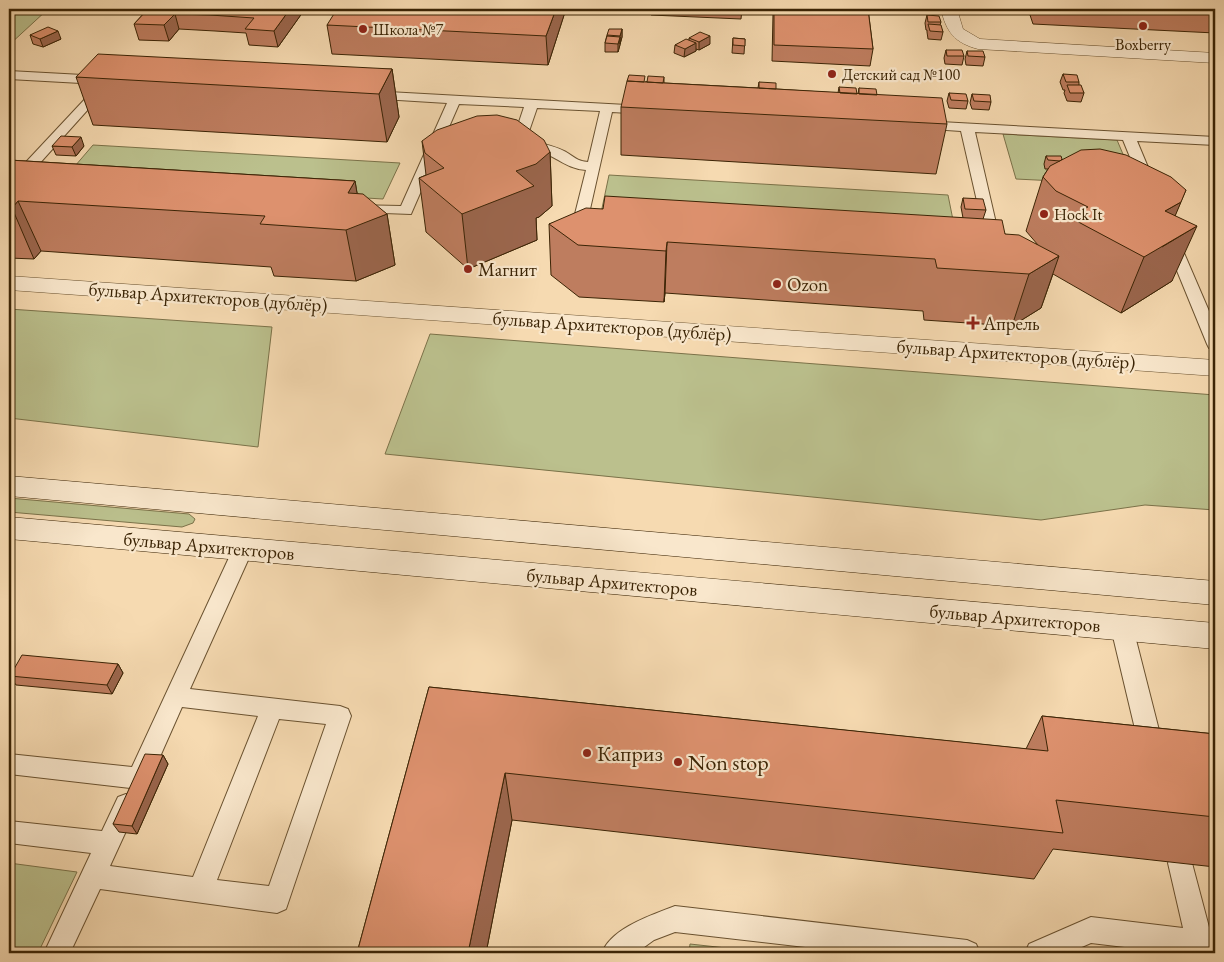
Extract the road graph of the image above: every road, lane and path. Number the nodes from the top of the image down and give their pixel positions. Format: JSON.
{"nodes":[{"id":1,"x":949,"y":9,"type":"edge"},
{"id":2,"x":1215,"y":58,"type":"edge"},
{"id":3,"x":9,"y":75,"type":"edge"},
{"id":4,"x":356,"y":94,"type":"edge"},
{"id":5,"x":455,"y":99,"type":"junction"},
{"id":6,"x":532,"y":103,"type":"junction"},
{"id":7,"x":607,"y":108,"type":"junction"},
{"id":8,"x":657,"y":110,"type":"edge"},
{"id":9,"x":910,"y":124,"type":"edge"},
{"id":10,"x":967,"y":127,"type":"junction"},
{"id":11,"x":1128,"y":136,"type":"junction"},
{"id":12,"x":1215,"y":141,"type":"edge"},
{"id":13,"x":502,"y":144,"type":"edge"},
{"id":14,"x":519,"y":144,"type":"junction"},
{"id":15,"x":430,"y":156,"type":"junction"},
{"id":16,"x":446,"y":157,"type":"edge"},
{"id":17,"x":594,"y":166,"type":"junction"},
{"id":18,"x":31,"y":188,"type":"edge"},
{"id":19,"x":1154,"y":199,"type":"edge"},
{"id":20,"x":347,"y":208,"type":"edge"},
{"id":21,"x":610,"y":224,"type":"edge"},
{"id":22,"x":1166,"y":226,"type":"edge"},
{"id":23,"x":975,"y":247,"type":"edge"},
{"id":24,"x":9,"y":283,"type":"edge"},
{"id":25,"x":1215,"y":344,"type":"edge"},
{"id":26,"x":1215,"y":368,"type":"edge"},
{"id":27,"x":9,"y":486,"type":"edge"},
{"id":28,"x":9,"y":528,"type":"edge"},
{"id":29,"x":243,"y":549,"type":"junction"},
{"id":30,"x":1215,"y":593,"type":"edge"},
{"id":31,"x":1122,"y":628,"type":"junction"},
{"id":32,"x":1215,"y":636,"type":"edge"},
{"id":33,"x":177,"y":697,"type":"junction"},
{"id":34,"x":272,"y":708,"type":"junction"},
{"id":35,"x":9,"y":764,"type":"edge"},
{"id":36,"x":1157,"y":772,"type":"edge"},
{"id":37,"x":139,"y":778,"type":"junction"},
{"id":38,"x":9,"y":832,"type":"edge"},
{"id":39,"x":108,"y":843,"type":"junction"},
{"id":40,"x":1180,"y":863,"type":"dead end"},
{"id":41,"x":93,"y":876,"type":"junction"},
{"id":42,"x":200,"y":890,"type":"junction"},
{"id":43,"x":1206,"y":947,"type":"edge"},
{"id":44,"x":57,"y":953,"type":"edge"},
{"id":45,"x":615,"y":953,"type":"edge"},
{"id":46,"x":967,"y":953,"type":"edge"},
{"id":47,"x":1038,"y":953,"type":"edge"}],
"edges":[{"from":1,"to":2,"type":"main road"},
{"from":3,"to":18,"type":"lane"},
{"from":4,"to":5,"type":"lane"},
{"from":5,"to":6,"type":"lane"},
{"from":5,"to":15,"type":"lane"},
{"from":6,"to":7,"type":"lane"},
{"from":6,"to":14,"type":"lane"},
{"from":7,"to":8,"type":"lane"},
{"from":7,"to":17,"type":"lane"},
{"from":9,"to":10,"type":"lane"},
{"from":10,"to":11,"type":"lane"},
{"from":10,"to":23,"type":"lane"},
{"from":11,"to":12,"type":"lane"},
{"from":11,"to":19,"type":"lane"},
{"from":13,"to":14,"type":"lane"},
{"from":14,"to":17,"type":"lane"},
{"from":15,"to":16,"type":"lane"},
{"from":15,"to":20,"type":"lane"},
{"from":17,"to":21,"type":"lane"},
{"from":22,"to":25,"type":"lane"},
{"from":24,"to":26,"type":"main road","name":"бульвар Архитекторов (дублёр)"},
{"from":27,"to":30,"type":"main road"},
{"from":28,"to":29,"type":"main road","name":"бульвар Архитекторов"},
{"from":29,"to":31,"type":"main road","name":"бульвар Архитекторов"},
{"from":29,"to":33,"type":"lane"},
{"from":31,"to":32,"type":"main road","name":"бульвар Архитекторов"},
{"from":31,"to":36,"type":"lane"},
{"from":33,"to":34,"type":"lane"},
{"from":33,"to":37,"type":"lane"},
{"from":34,"to":42,"type":"lane"},
{"from":34,"to":42,"type":"lane"},
{"from":35,"to":37,"type":"lane"},
{"from":37,"to":39,"type":"lane"},
{"from":38,"to":39,"type":"lane"},
{"from":39,"to":41,"type":"lane"},
{"from":40,"to":43,"type":"lane"},
{"from":41,"to":42,"type":"lane"},
{"from":41,"to":44,"type":"lane"},
{"from":43,"to":47,"type":"lane"},
{"from":45,"to":46,"type":"lane"}]}
